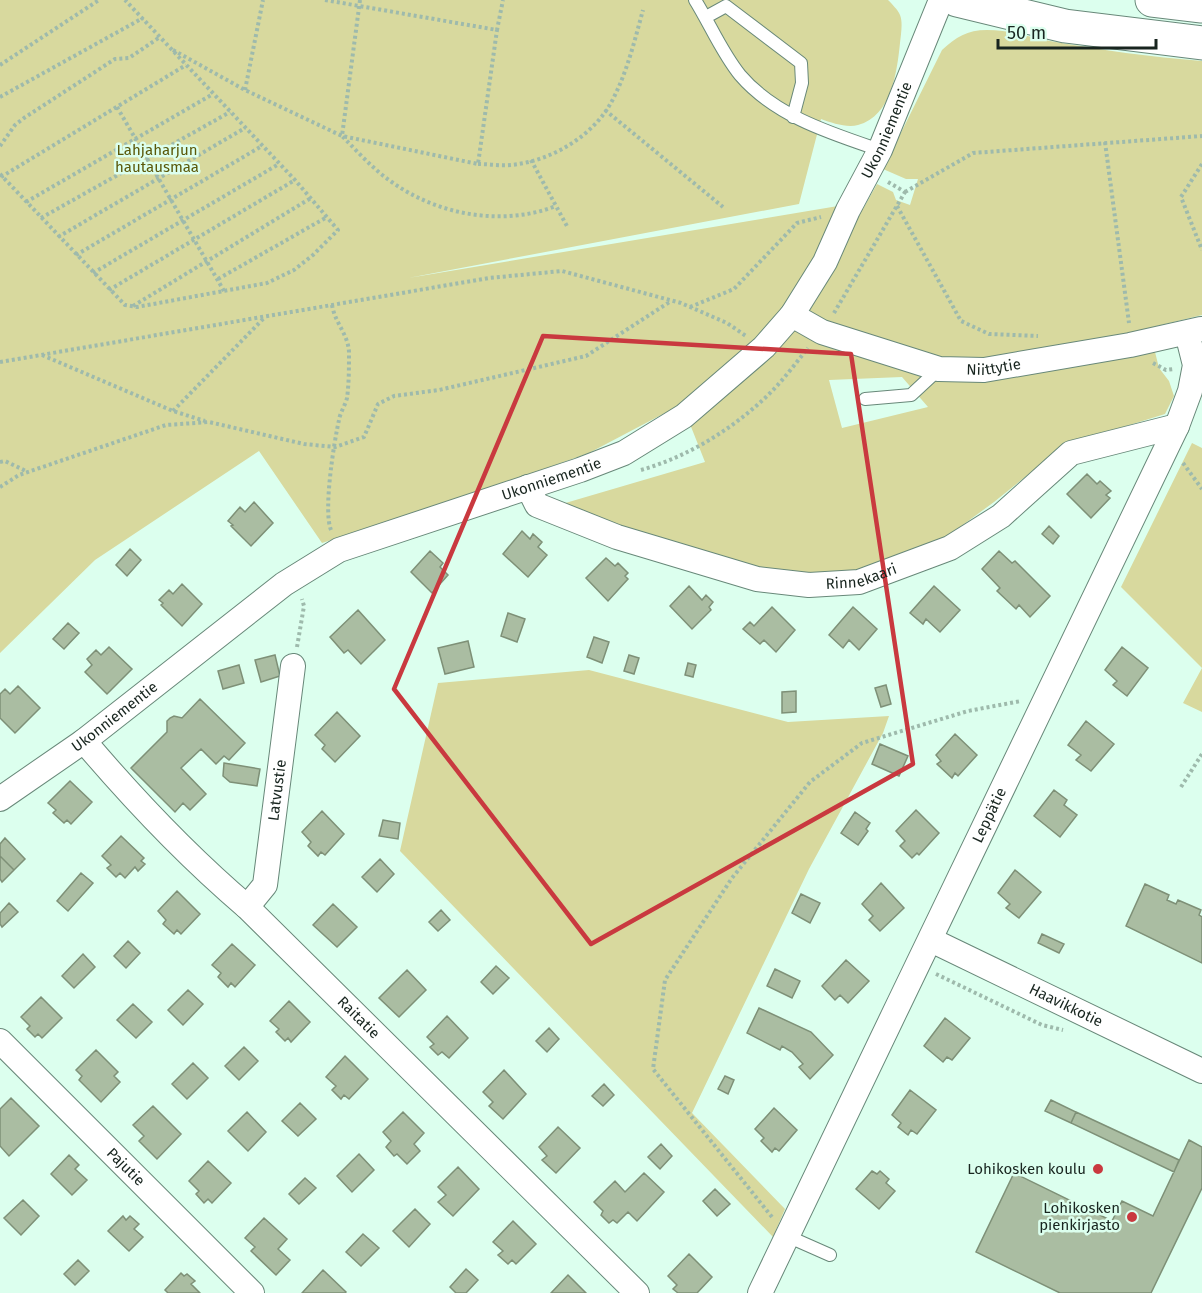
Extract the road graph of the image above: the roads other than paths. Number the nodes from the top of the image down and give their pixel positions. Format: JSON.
{"nodes":[{"id":1,"x":695,"y":0,"type":"edge"},
{"id":2,"x":941,"y":0,"type":"edge"},
{"id":3,"x":957,"y":0,"type":"edge"},
{"id":4,"x":1152,"y":0,"type":"edge"},
{"id":5,"x":1202,"y":6,"type":"edge"},
{"id":6,"x":705,"y":17,"type":"junction"},
{"id":7,"x":1202,"y":43,"type":"edge"},
{"id":8,"x":793,"y":117,"type":"junction"},
{"id":9,"x":880,"y":150,"type":"junction"},
{"id":10,"x":792,"y":315,"type":"junction"},
{"id":11,"x":1195,"y":331,"type":"edge"},
{"id":12,"x":939,"y":369,"type":"junction"},
{"id":13,"x":865,"y":399,"type":"dead end"},
{"id":14,"x":1177,"y":426,"type":"junction"},
{"id":15,"x":528,"y":488,"type":"junction"},
{"id":16,"x":293,"y":666,"type":"road end"},
{"id":17,"x":84,"y":741,"type":"junction"},
{"id":18,"x":0,"y":799,"type":"edge"},
{"id":19,"x":247,"y":907,"type":"junction"},
{"id":20,"x":931,"y":940,"type":"junction"},
{"id":21,"x":0,"y":1041,"type":"edge"},
{"id":22,"x":1202,"y":1071,"type":"edge"},
{"id":23,"x":787,"y":1236,"type":"junction"},
{"id":24,"x":830,"y":1255,"type":"dead end"},
{"id":25,"x":252,"y":1293,"type":"edge"},
{"id":26,"x":637,"y":1293,"type":"edge"},
{"id":27,"x":760,"y":1293,"type":"edge"}],
"edges":[{"from":1,"to":6,"type":"lane"},
{"from":2,"to":9,"type":"street","name":"Ukonniementie"},
{"from":3,"to":7,"type":"main road"},
{"from":4,"to":5,"type":"main road"},
{"from":6,"to":8,"type":"lane"},
{"from":6,"to":8,"type":"lane"},
{"from":8,"to":9,"type":"lane"},
{"from":9,"to":10,"type":"street","name":"Ukonniementie"},
{"from":10,"to":12,"type":"street","name":"Niittytie"},
{"from":10,"to":15,"type":"street","name":"Ukonniementie"},
{"from":11,"to":12,"type":"street","name":"Niittytie"},
{"from":11,"to":14,"type":"street","name":"Leppätie"},
{"from":12,"to":13,"type":"lane"},
{"from":14,"to":15,"type":"street","name":"Rinnekaari"},
{"from":14,"to":20,"type":"street","name":"Leppätie"},
{"from":15,"to":17,"type":"street","name":"Ukonniementie"},
{"from":16,"to":19,"type":"street","name":"Latvustie"},
{"from":17,"to":18,"type":"street","name":"Ukonniementie"},
{"from":17,"to":19,"type":"street","name":"Raitatie"},
{"from":19,"to":26,"type":"street","name":"Raitatie"},
{"from":20,"to":22,"type":"street","name":"Haavikkotie"},
{"from":20,"to":23,"type":"street","name":"Leppätie"},
{"from":21,"to":25,"type":"street","name":"Pajutie"},
{"from":23,"to":24,"type":"lane"},
{"from":23,"to":27,"type":"street","name":"Leppätie"}]}
